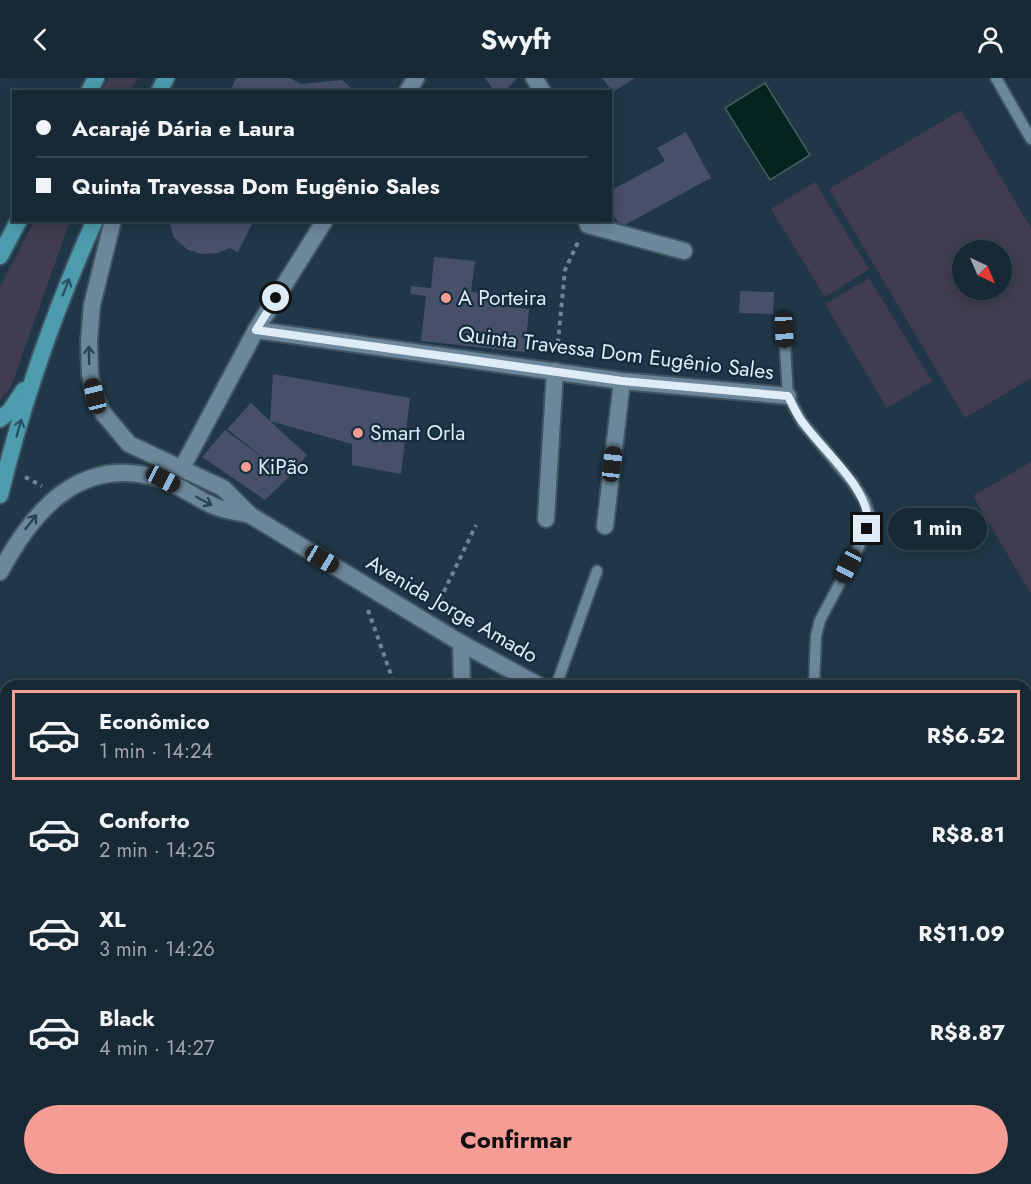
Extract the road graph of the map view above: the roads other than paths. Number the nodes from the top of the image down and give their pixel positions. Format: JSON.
{"nodes":[{"id":1,"x":996,"y":78,"type":"edge"},
{"id":2,"x":1031,"y":138,"type":"edge"},
{"id":3,"x":18,"y":222,"type":"edge"},
{"id":4,"x":94,"y":222,"type":"edge"},
{"id":5,"x":113,"y":222,"type":"edge"},
{"id":6,"x":324,"y":222,"type":"edge"},
{"id":7,"x":588,"y":223,"type":"edge"},
{"id":8,"x":684,"y":251,"type":"dead end"},
{"id":9,"x":0,"y":256,"type":"edge"},
{"id":10,"x":256,"y":330,"type":"junction"},
{"id":11,"x":784,"y":330,"type":"dead end"},
{"id":12,"x":38,"y":361,"type":"junction"},
{"id":13,"x":555,"y":371,"type":"junction"},
{"id":14,"x":622,"y":381,"type":"junction"},
{"id":15,"x":788,"y":396,"type":"junction"},
{"id":16,"x":0,"y":419,"type":"edge"},
{"id":17,"x":182,"y":468,"type":"junction"},
{"id":18,"x":0,"y":495,"type":"edge"},
{"id":19,"x":250,"y":515,"type":"junction"},
{"id":20,"x":546,"y":519,"type":"dead end"},
{"id":21,"x":605,"y":526,"type":"dead end"},
{"id":22,"x":597,"y":571,"type":"dead end"},
{"id":23,"x":0,"y":572,"type":"edge"},
{"id":24,"x":461,"y":643,"type":"junction"},
{"id":25,"x":462,"y":680,"type":"edge"},
{"id":26,"x":529,"y":680,"type":"edge"},
{"id":27,"x":558,"y":680,"type":"edge"},
{"id":28,"x":814,"y":680,"type":"edge"}],
"edges":[{"from":1,"to":2,"type":"lane"},
{"from":3,"to":9,"type":"main road"},
{"from":12,"to":4,"type":"main road","one_way":true},
{"from":17,"to":5,"type":"street","name":"Avenida Jorge Amado","one_way":true},
{"from":6,"to":10,"type":"street"},
{"from":7,"to":8,"type":"street"},
{"from":10,"to":13,"type":"street","name":"Quinta Travessa Dom Eugênio Sales"},
{"from":10,"to":17,"type":"street"},
{"from":11,"to":15,"type":"lane"},
{"from":12,"to":16,"type":"main road"},
{"from":18,"to":12,"type":"main road","one_way":true},
{"from":13,"to":14,"type":"street","name":"Quinta Travessa Dom Eugênio Sales"},
{"from":13,"to":20,"type":"street"},
{"from":14,"to":15,"type":"street","name":"Quinta Travessa Dom Eugênio Sales"},
{"from":14,"to":21,"type":"street"},
{"from":15,"to":28,"type":"lane","name":"Quinta Travessa Dom Eugênio Sales"},
{"from":17,"to":19,"type":"street","name":"Avenida Jorge Amado"},
{"from":23,"to":19,"type":"street","name":"Avenida Jorge Amado","one_way":true},
{"from":19,"to":24,"type":"street","name":"Avenida Jorge Amado"},
{"from":22,"to":27,"type":"lane"},
{"from":24,"to":25,"type":"street"},
{"from":24,"to":26,"type":"street","name":"Avenida Jorge Amado"}]}
